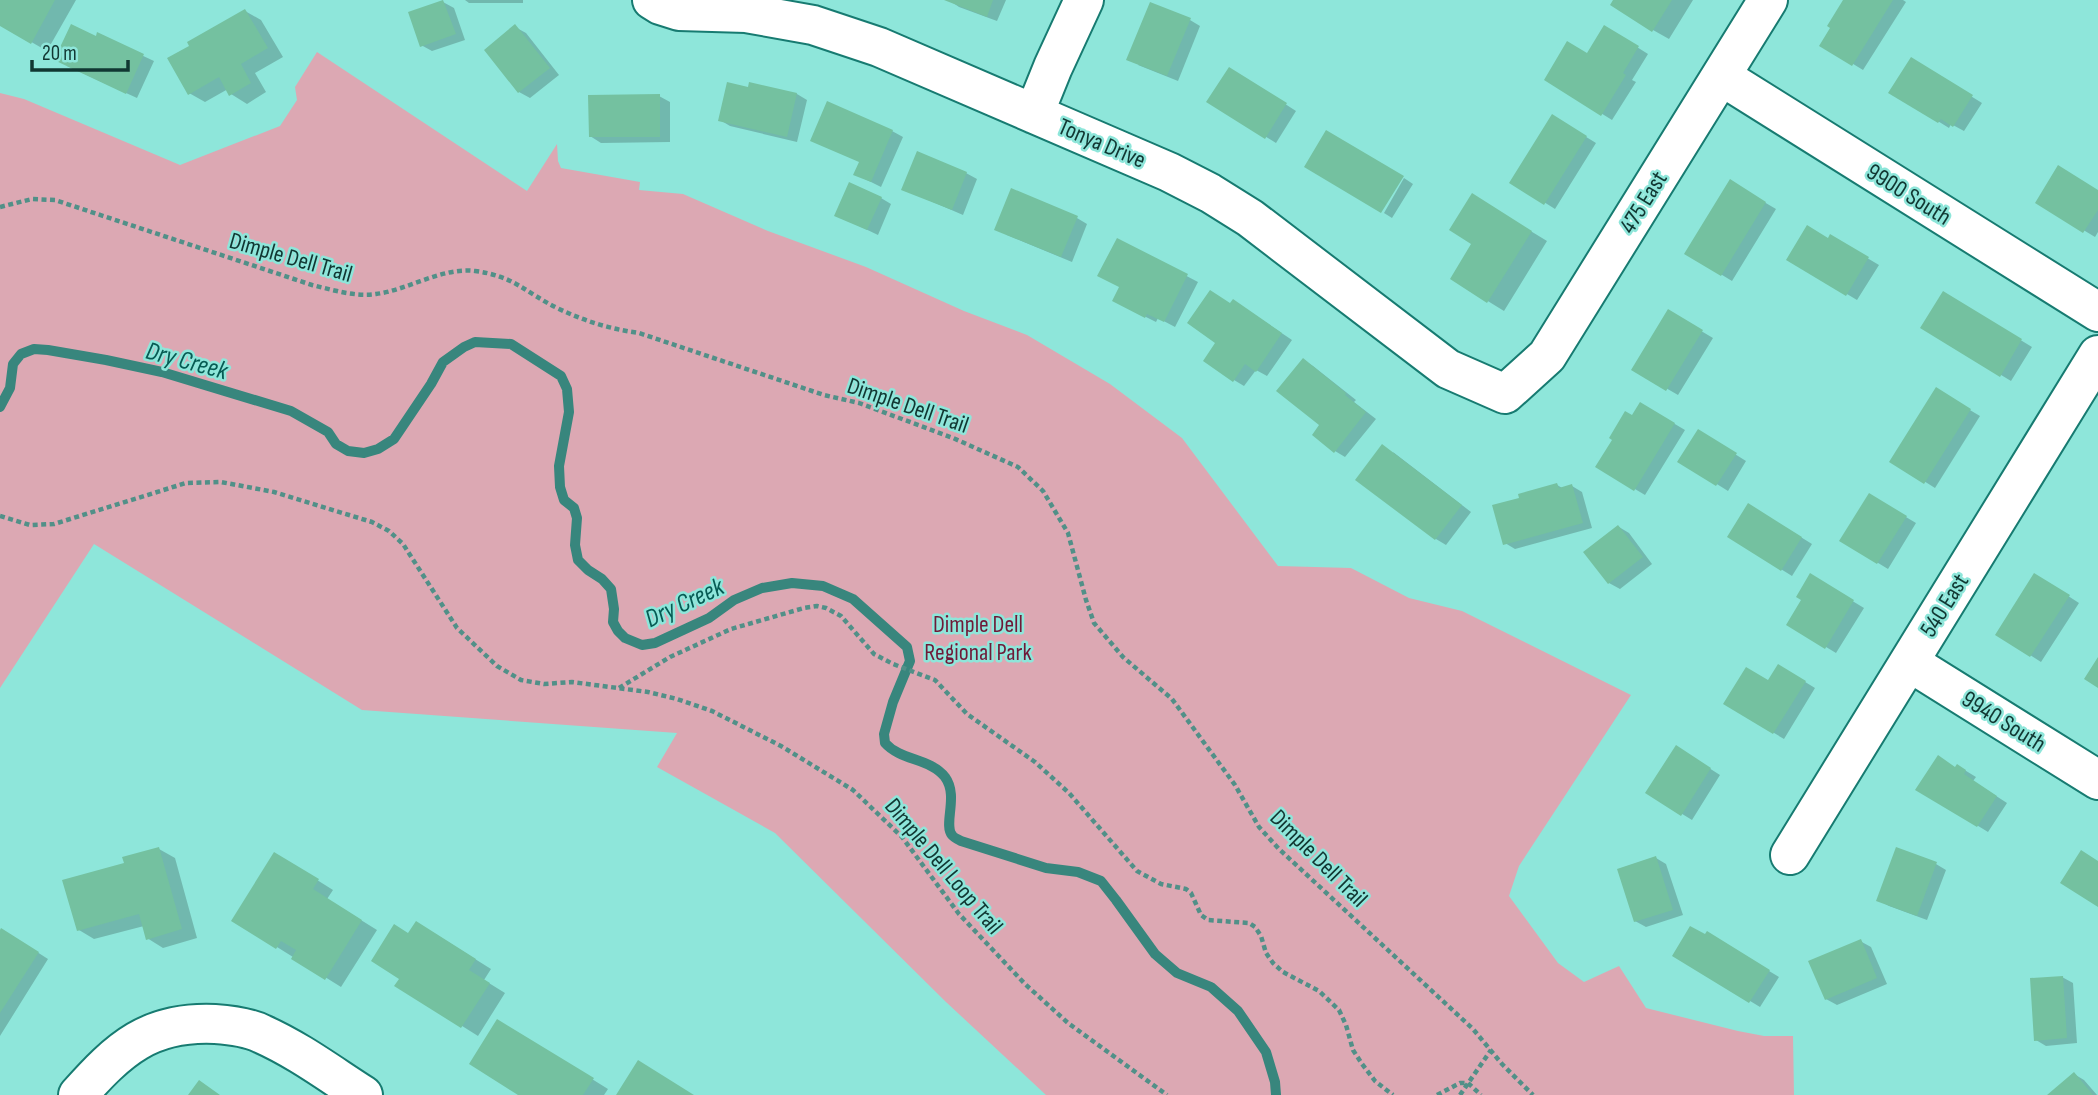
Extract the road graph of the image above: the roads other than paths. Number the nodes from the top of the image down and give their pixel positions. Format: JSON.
{"nodes":[{"id":1,"x":652,"y":0,"type":"edge"},
{"id":2,"x":1084,"y":0,"type":"edge"},
{"id":3,"x":1768,"y":0,"type":"edge"},
{"id":4,"x":1721,"y":76,"type":"junction"},
{"id":5,"x":1034,"y":114,"type":"junction"},
{"id":6,"x":2098,"y":312,"type":"edge"},
{"id":7,"x":2098,"y":355,"type":"edge"},
{"id":8,"x":1505,"y":394,"type":"joint"},
{"id":9,"x":1909,"y":662,"type":"junction"},
{"id":10,"x":2098,"y":780,"type":"edge"},
{"id":11,"x":1790,"y":855,"type":"dead end"},
{"id":12,"x":78,"y":1095,"type":"edge"},
{"id":13,"x":363,"y":1095,"type":"edge"}],
"edges":[{"from":1,"to":5,"type":"street","name":"Tonya Drive"},
{"from":2,"to":5,"type":"street"},
{"from":3,"to":4,"type":"street","name":"475 East"},
{"from":4,"to":6,"type":"street","name":"9900 South"},
{"from":4,"to":8,"type":"street","name":"475 East"},
{"from":5,"to":8,"type":"street","name":"Tonya Drive"},
{"from":7,"to":9,"type":"street","name":"540 East"},
{"from":9,"to":10,"type":"street","name":"9940 South"},
{"from":9,"to":11,"type":"street","name":"540 East"},
{"from":12,"to":13,"type":"street"}]}
